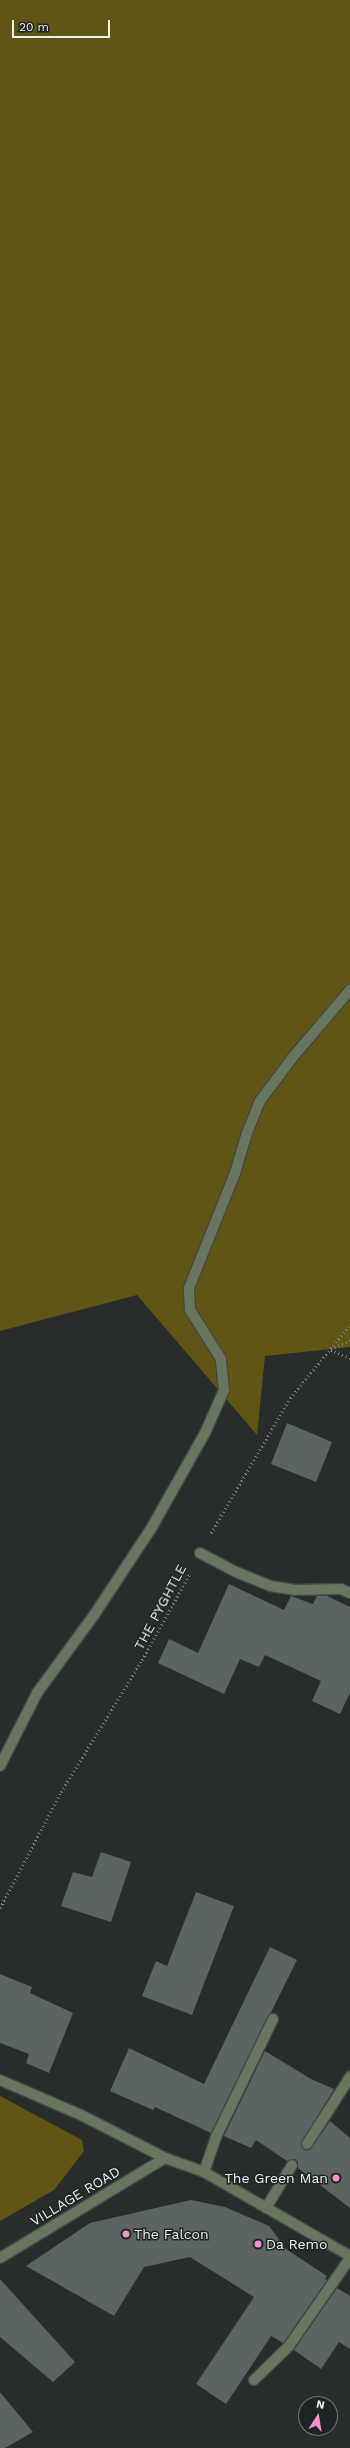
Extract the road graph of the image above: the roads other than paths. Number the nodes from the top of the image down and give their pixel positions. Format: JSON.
{"nodes":[{"id":1,"x":350,"y":990,"type":"edge"},
{"id":2,"x":200,"y":1553,"type":"road end"},
{"id":3,"x":350,"y":1593,"type":"edge"},
{"id":4,"x":0,"y":1766,"type":"edge"},
{"id":5,"x":273,"y":2019,"type":"dead end"},
{"id":6,"x":350,"y":2077,"type":"edge"},
{"id":7,"x":0,"y":2080,"type":"edge"},
{"id":8,"x":307,"y":2144,"type":"dead end"},
{"id":9,"x":165,"y":2158,"type":"junction"},
{"id":10,"x":292,"y":2165,"type":"dead end"},
{"id":11,"x":204,"y":2172,"type":"junction"},
{"id":12,"x":266,"y":2208,"type":"junction"},
{"id":13,"x":350,"y":2257,"type":"edge"},
{"id":14,"x":0,"y":2258,"type":"edge"},
{"id":15,"x":254,"y":2380,"type":"dead end"}],
"edges":[{"from":1,"to":4,"type":"street"},
{"from":2,"to":3,"type":"street"},
{"from":5,"to":11,"type":"street"},
{"from":6,"to":8,"type":"street"},
{"from":7,"to":9,"type":"street"},
{"from":9,"to":11,"type":"street"},
{"from":9,"to":14,"type":"street","name":"VILLAGE ROAD"},
{"from":10,"to":12,"type":"street"},
{"from":11,"to":12,"type":"street"},
{"from":12,"to":13,"type":"street"},
{"from":13,"to":15,"type":"street"}]}
